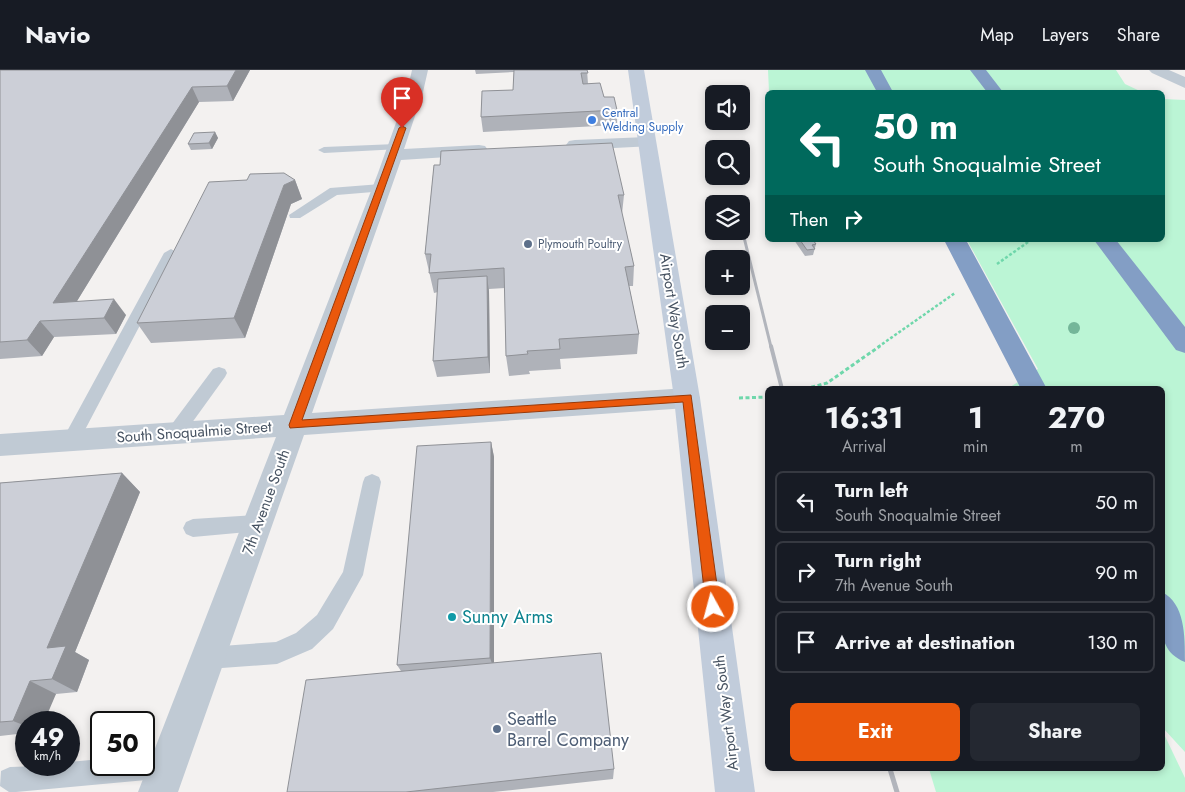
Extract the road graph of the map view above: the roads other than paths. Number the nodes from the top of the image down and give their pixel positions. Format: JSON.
{"nodes":[{"id":1,"x":420,"y":70,"type":"edge"},
{"id":2,"x":636,"y":70,"type":"edge"},
{"id":3,"x":874,"y":70,"type":"edge"},
{"id":4,"x":978,"y":70,"type":"edge"},
{"id":5,"x":1157,"y":70,"type":"edge"},
{"id":6,"x":1185,"y":83,"type":"edge"},
{"id":7,"x":883,"y":90,"type":"edge"},
{"id":8,"x":993,"y":90,"type":"edge"},
{"id":9,"x":647,"y":142,"type":"junction"},
{"id":10,"x":553,"y":147,"type":"edge"},
{"id":11,"x":496,"y":149,"type":"edge"},
{"id":12,"x":324,"y":150,"type":"dead end"},
{"id":13,"x":395,"y":151,"type":"junction"},
{"id":14,"x":381,"y":188,"type":"junction"},
{"id":15,"x":295,"y":215,"type":"dead end"},
{"id":16,"x":956,"y":242,"type":"edge"},
{"id":17,"x":1107,"y":242,"type":"edge"},
{"id":18,"x":171,"y":253,"type":"edge"},
{"id":19,"x":1185,"y":344,"type":"edge"},
{"id":20,"x":219,"y":373,"type":"dead end"},
{"id":21,"x":1032,"y":386,"type":"edge"},
{"id":22,"x":688,"y":398,"type":"junction"},
{"id":23,"x":294,"y":425,"type":"junction"},
{"id":24,"x":176,"y":433,"type":"junction"},
{"id":25,"x":71,"y":440,"type":"junction"},
{"id":26,"x":0,"y":445,"type":"edge"},
{"id":27,"x":372,"y":482,"type":"dead end"},
{"id":28,"x":258,"y":523,"type":"junction"},
{"id":29,"x":193,"y":528,"type":"dead end"},
{"id":30,"x":1165,"y":613,"type":"edge"},
{"id":31,"x":1185,"y":645,"type":"edge"},
{"id":32,"x":208,"y":658,"type":"junction"},
{"id":33,"x":168,"y":766,"type":"junction"},
{"id":34,"x":10,"y":780,"type":"dead end"},
{"id":35,"x":158,"y":792,"type":"edge"},
{"id":36,"x":735,"y":792,"type":"edge"}],
"edges":[{"from":1,"to":13,"type":"street","name":"7th Avenue South"},
{"from":2,"to":9,"type":"main road","name":"Airport Way South"},
{"from":3,"to":7,"type":"highway"},
{"from":4,"to":8,"type":"highway"},
{"from":5,"to":6,"type":"street"},
{"from":9,"to":10,"type":"street"},
{"from":9,"to":22,"type":"main road","name":"Airport Way South"},
{"from":11,"to":13,"type":"street"},
{"from":12,"to":13,"type":"lane"},
{"from":13,"to":14,"type":"street","name":"7th Avenue South"},
{"from":14,"to":15,"type":"lane"},
{"from":14,"to":23,"type":"street","name":"7th Avenue South"},
{"from":16,"to":21,"type":"highway"},
{"from":17,"to":19,"type":"highway"},
{"from":18,"to":25,"type":"lane"},
{"from":20,"to":24,"type":"lane"},
{"from":22,"to":23,"type":"street","name":"South Snoqualmie Street"},
{"from":22,"to":36,"type":"main road","name":"Airport Way South"},
{"from":23,"to":24,"type":"street","name":"South Snoqualmie Street"},
{"from":23,"to":28,"type":"street","name":"7th Avenue South"},
{"from":24,"to":25,"type":"street","name":"South Snoqualmie Street"},
{"from":25,"to":26,"type":"street","name":"South Snoqualmie Street"},
{"from":27,"to":32,"type":"lane"},
{"from":28,"to":29,"type":"lane"},
{"from":28,"to":32,"type":"street","name":"7th Avenue South"},
{"from":30,"to":31,"type":"highway"},
{"from":32,"to":33,"type":"street","name":"7th Avenue South"},
{"from":33,"to":34,"type":"lane"},
{"from":33,"to":35,"type":"street","name":"7th Avenue South"}]}
